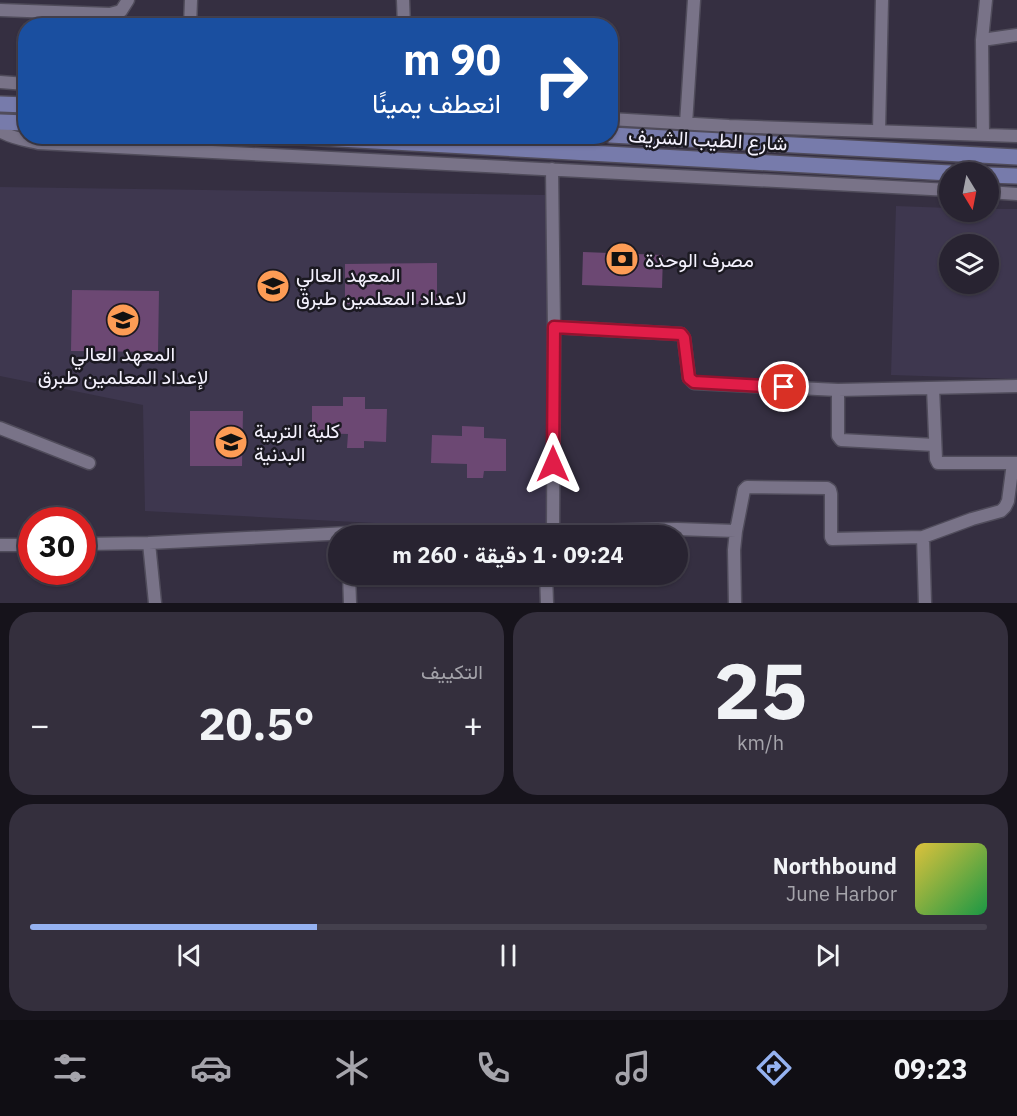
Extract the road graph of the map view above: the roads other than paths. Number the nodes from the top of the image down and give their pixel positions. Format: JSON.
{"nodes":[{"id":1,"x":128,"y":0,"type":"edge"},
{"id":2,"x":191,"y":0,"type":"edge"},
{"id":3,"x":402,"y":0,"type":"edge"},
{"id":4,"x":694,"y":0,"type":"edge"},
{"id":5,"x":882,"y":0,"type":"edge"},
{"id":6,"x":986,"y":0,"type":"edge"},
{"id":7,"x":53,"y":5,"type":"edge"},
{"id":8,"x":0,"y":10,"type":"edge"},
{"id":9,"x":190,"y":18,"type":"edge"},
{"id":10,"x":403,"y":18,"type":"edge"},
{"id":11,"x":1017,"y":35,"type":"edge"},
{"id":12,"x":982,"y":40,"type":"junction"},
{"id":13,"x":0,"y":82,"type":"edge"},
{"id":14,"x":18,"y":83,"type":"edge"},
{"id":15,"x":0,"y":104,"type":"edge"},
{"id":16,"x":18,"y":105,"type":"edge"},
{"id":17,"x":618,"y":120,"type":"edge"},
{"id":18,"x":0,"y":122,"type":"edge"},
{"id":19,"x":18,"y":123,"type":"edge"},
{"id":20,"x":686,"y":124,"type":"junction"},
{"id":21,"x":0,"y":131,"type":"edge"},
{"id":22,"x":879,"y":131,"type":"junction"},
{"id":23,"x":618,"y":135,"type":"edge"},
{"id":24,"x":983,"y":135,"type":"junction"},
{"id":25,"x":1017,"y":136,"type":"edge"},
{"id":26,"x":18,"y":139,"type":"edge"},
{"id":27,"x":58,"y":144,"type":"edge"},
{"id":28,"x":429,"y":144,"type":"edge"},
{"id":29,"x":1017,"y":157,"type":"edge"},
{"id":30,"x":552,"y":169,"type":"junction"},
{"id":31,"x":939,"y":172,"type":"edge"},
{"id":32,"x":999,"y":175,"type":"edge"},
{"id":33,"x":1017,"y":176,"type":"edge"},
{"id":34,"x":939,"y":189,"type":"edge"},
{"id":35,"x":999,"y":193,"type":"edge"},
{"id":36,"x":1017,"y":194,"type":"edge"},
{"id":37,"x":554,"y":327,"type":"junction"},
{"id":38,"x":1017,"y":386,"type":"edge"},
{"id":39,"x":933,"y":388,"type":"junction"},
{"id":40,"x":838,"y":390,"type":"junction"},
{"id":41,"x":0,"y":429,"type":"edge"},
{"id":42,"x":935,"y":445,"type":"junction"},
{"id":43,"x":89,"y":463,"type":"dead end"},
{"id":44,"x":1015,"y":463,"type":"edge"},
{"id":45,"x":548,"y":525,"type":"edge"},
{"id":46,"x":688,"y":529,"type":"edge"},
{"id":47,"x":736,"y":531,"type":"junction"},
{"id":48,"x":328,"y":535,"type":"edge"},
{"id":49,"x":923,"y":537,"type":"junction"},
{"id":50,"x":149,"y":543,"type":"junction"},
{"id":51,"x":96,"y":544,"type":"edge"},
{"id":52,"x":0,"y":545,"type":"edge"},
{"id":53,"x":18,"y":545,"type":"edge"},
{"id":54,"x":349,"y":585,"type":"edge"},
{"id":55,"x":546,"y":585,"type":"edge"},
{"id":56,"x":155,"y":603,"type":"edge"},
{"id":57,"x":350,"y":603,"type":"edge"},
{"id":58,"x":547,"y":603,"type":"edge"},
{"id":59,"x":735,"y":603,"type":"edge"},
{"id":60,"x":926,"y":603,"type":"edge"}],
"edges":[{"from":1,"to":7,"type":"street"},
{"from":2,"to":9,"type":"street"},
{"from":3,"to":10,"type":"street"},
{"from":4,"to":20,"type":"street"},
{"from":5,"to":22,"type":"street"},
{"from":6,"to":12,"type":"street"},
{"from":7,"to":8,"type":"street"},
{"from":11,"to":12,"type":"street"},
{"from":12,"to":24,"type":"street"},
{"from":13,"to":14,"type":"street"},
{"from":15,"to":16,"type":"main road"},
{"from":17,"to":20,"type":"street"},
{"from":18,"to":19,"type":"main road"},
{"from":20,"to":22,"type":"street"},
{"from":21,"to":26,"type":"street"},
{"from":22,"to":24,"type":"street"},
{"from":23,"to":29,"type":"main road","name":"شارع الطيب الشريف"},
{"from":24,"to":25,"type":"street"},
{"from":27,"to":30,"type":"street"},
{"from":28,"to":31,"type":"main road","name":"شارع الطيب الشريف"},
{"from":30,"to":34,"type":"street"},
{"from":30,"to":37,"type":"street"},
{"from":32,"to":33,"type":"main road"},
{"from":35,"to":36,"type":"street"},
{"from":37,"to":40,"type":"street"},
{"from":37,"to":45,"type":"street"},
{"from":38,"to":39,"type":"street"},
{"from":39,"to":40,"type":"street"},
{"from":39,"to":42,"type":"street"},
{"from":40,"to":42,"type":"street"},
{"from":41,"to":43,"type":"street"},
{"from":42,"to":44,"type":"street"},
{"from":44,"to":49,"type":"street"},
{"from":46,"to":47,"type":"street"},
{"from":47,"to":49,"type":"street"},
{"from":47,"to":59,"type":"street"},
{"from":48,"to":50,"type":"street"},
{"from":49,"to":60,"type":"street"},
{"from":50,"to":51,"type":"street"},
{"from":50,"to":56,"type":"street"},
{"from":52,"to":53,"type":"street"},
{"from":54,"to":57,"type":"street"},
{"from":55,"to":58,"type":"street"}]}
